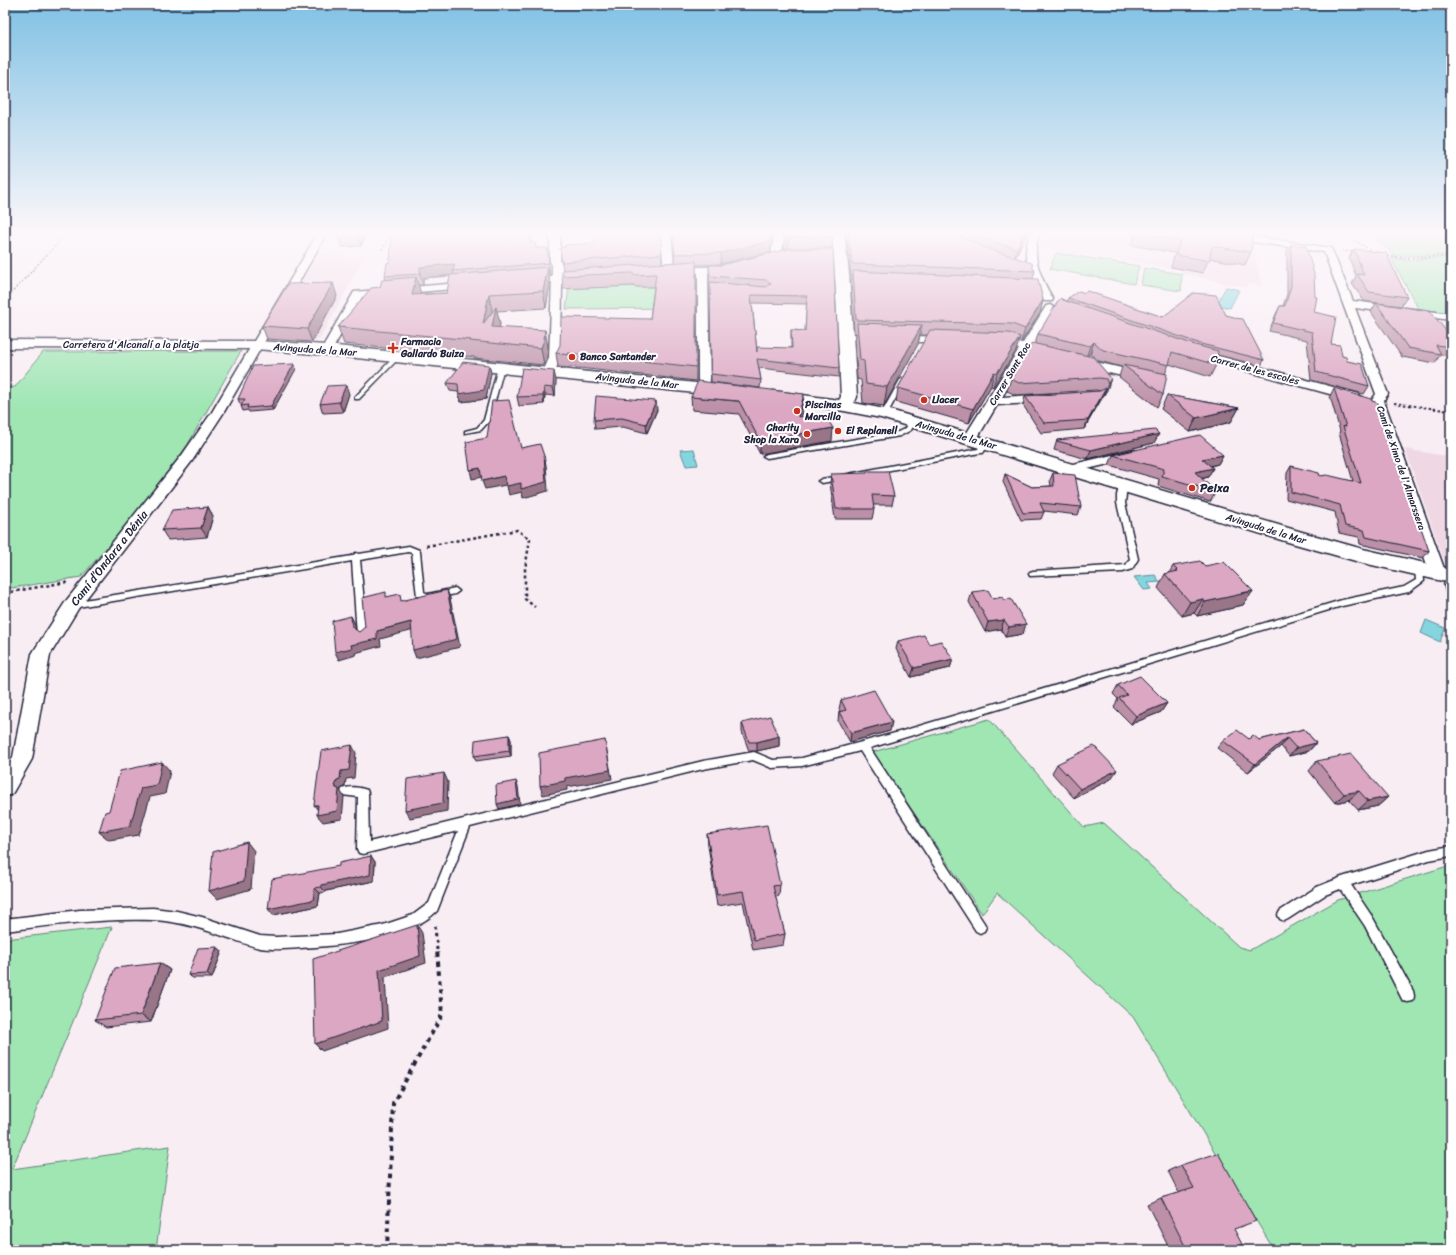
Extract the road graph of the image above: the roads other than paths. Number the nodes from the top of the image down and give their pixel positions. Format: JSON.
{"nodes":[{"id":1,"x":288,"y":292,"type":"edge"},
{"id":2,"x":388,"y":292,"type":"edge"},
{"id":3,"x":557,"y":292,"type":"edge"},
{"id":4,"x":708,"y":292,"type":"edge"},
{"id":5,"x":846,"y":292,"type":"edge"},
{"id":6,"x":1044,"y":292,"type":"edge"},
{"id":7,"x":1343,"y":292,"type":"edge"},
{"id":8,"x":1347,"y":304,"type":"junction"},
{"id":9,"x":1451,"y":317,"type":"edge"},
{"id":10,"x":846,"y":337,"type":"junction"},
{"id":11,"x":955,"y":341,"type":"edge"},
{"id":12,"x":986,"y":342,"type":"edge"},
{"id":13,"x":5,"y":344,"type":"edge"},
{"id":14,"x":256,"y":345,"type":"junction"},
{"id":15,"x":1025,"y":349,"type":"junction"},
{"id":16,"x":326,"y":350,"type":"junction"},
{"id":17,"x":1188,"y":351,"type":"edge"},
{"id":18,"x":397,"y":357,"type":"junction"},
{"id":19,"x":501,"y":367,"type":"junction"},
{"id":20,"x":549,"y":372,"type":"junction"},
{"id":21,"x":907,"y":374,"type":"edge"},
{"id":22,"x":1152,"y":379,"type":"edge"},
{"id":23,"x":704,"y":389,"type":"junction"},
{"id":24,"x":1059,"y":397,"type":"edge"},
{"id":25,"x":357,"y":398,"type":"dead end"},
{"id":26,"x":994,"y":401,"type":"junction"},
{"id":27,"x":1378,"y":402,"type":"junction"},
{"id":28,"x":844,"y":406,"type":"junction"},
{"id":29,"x":884,"y":414,"type":"junction"},
{"id":30,"x":912,"y":422,"type":"junction"},
{"id":31,"x":467,"y":432,"type":"dead end"},
{"id":32,"x":977,"y":441,"type":"junction"},
{"id":33,"x":1148,"y":450,"type":"edge"},
{"id":34,"x":767,"y":456,"type":"dead end"},
{"id":35,"x":1070,"y":469,"type":"junction"},
{"id":36,"x":822,"y":481,"type":"dead end"},
{"id":37,"x":1123,"y":486,"type":"junction"},
{"id":38,"x":356,"y":556,"type":"junction"},
{"id":39,"x":1419,"y":570,"type":"junction"},
{"id":40,"x":1033,"y":574,"type":"dead end"},
{"id":41,"x":1445,"y":575,"type":"edge"},
{"id":42,"x":455,"y":591,"type":"dead end"},
{"id":43,"x":72,"y":605,"type":"junction"},
{"id":44,"x":362,"y":635,"type":"edge"},
{"id":45,"x":863,"y":746,"type":"junction"},
{"id":46,"x":5,"y":788,"type":"edge"},
{"id":47,"x":346,"y":792,"type":"dead end"},
{"id":48,"x":466,"y":824,"type":"junction"},
{"id":49,"x":1451,"y":851,"type":"edge"},
{"id":50,"x":1342,"y":882,"type":"junction"},
{"id":51,"x":1284,"y":915,"type":"dead end"},
{"id":52,"x":5,"y":925,"type":"edge"},
{"id":53,"x":980,"y":927,"type":"dead end"},
{"id":54,"x":1408,"y":996,"type":"dead end"}],
"edges":[{"from":1,"to":14,"type":"street","name":"Camí d’Ondara a Dénia"},
{"from":2,"to":16,"type":"street"},
{"from":3,"to":20,"type":"street"},
{"from":4,"to":23,"type":"street"},
{"from":5,"to":10,"type":"main road"},
{"from":6,"to":15,"type":"street","name":"Carrer Sant Roc"},
{"from":7,"to":8,"type":"street","name":"Camí de Ximo de l'Almarssera"},
{"from":8,"to":9,"type":"street"},
{"from":8,"to":27,"type":"street","name":"Camí de Ximo de l'Almarssera"},
{"from":10,"to":11,"type":"street"},
{"from":10,"to":28,"type":"main road"},
{"from":12,"to":15,"type":"street"},
{"from":13,"to":14,"type":"main road","name":"Carretera d'Alcanalí a la platja"},
{"from":14,"to":16,"type":"main road","name":"Avinguda de la Mar"},
{"from":14,"to":43,"type":"street","name":"Camí d’Ondara a Dénia"},
{"from":15,"to":22,"type":"street"},
{"from":15,"to":26,"type":"street","name":"Carrer Sant Roc"},
{"from":16,"to":18,"type":"main road","name":"Avinguda de la Mar"},
{"from":17,"to":27,"type":"street","name":"Carrer de les escoles"},
{"from":18,"to":19,"type":"main road","name":"Avinguda de la Mar"},
{"from":18,"to":25,"type":"lane"},
{"from":19,"to":20,"type":"main road","name":"Avinguda de la Mar"},
{"from":19,"to":31,"type":"lane"},
{"from":20,"to":23,"type":"main road","name":"Avinguda de la Mar"},
{"from":21,"to":29,"type":"lane"},
{"from":23,"to":28,"type":"main road","name":"Avinguda de la Mar"},
{"from":24,"to":26,"type":"street"},
{"from":26,"to":32,"type":"street","name":"Carrer Sant Roc"},
{"from":27,"to":41,"type":"street","name":"Camí de Ximo de l'Almarssera"},
{"from":28,"to":29,"type":"main road","name":"Avinguda de la Mar"},
{"from":29,"to":30,"type":"main road","name":"Avinguda de la Mar"},
{"from":30,"to":32,"type":"main road","name":"Avinguda de la Mar"},
{"from":30,"to":34,"type":"lane"},
{"from":32,"to":35,"type":"main road","name":"Avinguda de la Mar"},
{"from":32,"to":36,"type":"lane"},
{"from":33,"to":35,"type":"street"},
{"from":35,"to":37,"type":"main road","name":"Avinguda de la Mar"},
{"from":37,"to":39,"type":"main road","name":"Avinguda de la Mar"},
{"from":37,"to":40,"type":"lane"},
{"from":38,"to":42,"type":"lane"},
{"from":38,"to":43,"type":"lane"},
{"from":38,"to":44,"type":"lane"},
{"from":39,"to":41,"type":"main road","name":"Avinguda de la Mar"},
{"from":39,"to":45,"type":"lane"},
{"from":43,"to":46,"type":"street","name":"Camí d’Ondara a Dénia"},
{"from":45,"to":48,"type":"lane"},
{"from":45,"to":53,"type":"lane"},
{"from":47,"to":48,"type":"lane"},
{"from":48,"to":52,"type":"lane"},
{"from":49,"to":50,"type":"lane"},
{"from":50,"to":51,"type":"lane"},
{"from":50,"to":54,"type":"lane"}]}
